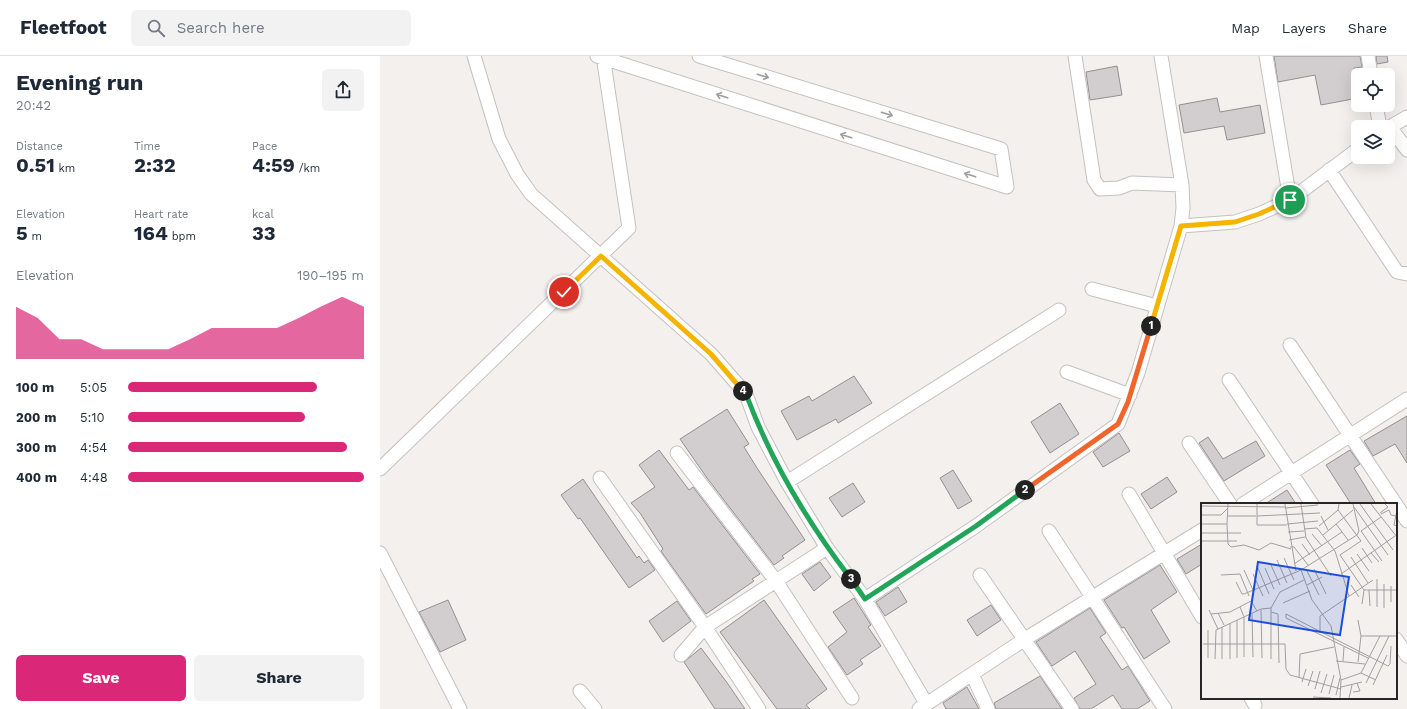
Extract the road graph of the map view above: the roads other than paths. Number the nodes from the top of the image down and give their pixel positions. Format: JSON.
{"nodes":[{"id":1,"x":474,"y":56,"type":"edge"},
{"id":2,"x":699,"y":56,"type":"edge"},
{"id":3,"x":1075,"y":56,"type":"edge"},
{"id":4,"x":1161,"y":56,"type":"edge"},
{"id":5,"x":1266,"y":56,"type":"edge"},
{"id":6,"x":1368,"y":56,"type":"edge"},
{"id":7,"x":601,"y":57,"type":"edge"},
{"id":8,"x":1370,"y":68,"type":"edge"},
{"id":9,"x":1407,"y":117,"type":"edge"},
{"id":10,"x":1395,"y":123,"type":"edge"},
{"id":11,"x":1395,"y":137,"type":"edge"},
{"id":12,"x":1407,"y":150,"type":"edge"},
{"id":13,"x":1351,"y":154,"type":"edge"},
{"id":14,"x":1329,"y":170,"type":"junction"},
{"id":15,"x":1182,"y":185,"type":"junction"},
{"id":16,"x":1290,"y":200,"type":"junction"},
{"id":17,"x":1181,"y":226,"type":"junction"},
{"id":18,"x":601,"y":256,"type":"junction"},
{"id":19,"x":1407,"y":274,"type":"edge"},
{"id":20,"x":1092,"y":289,"type":"dead end"},
{"id":21,"x":1157,"y":306,"type":"junction"},
{"id":22,"x":1059,"y":310,"type":"dead end"},
{"id":23,"x":1290,"y":345,"type":"dead end"},
{"id":24,"x":1067,"y":372,"type":"dead end"},
{"id":25,"x":1229,"y":380,"type":"dead end"},
{"id":26,"x":1130,"y":395,"type":"junction"},
{"id":27,"x":1407,"y":399,"type":"edge"},
{"id":28,"x":1352,"y":435,"type":"junction"},
{"id":29,"x":1189,"y":443,"type":"dead end"},
{"id":30,"x":678,"y":453,"type":"dead end"},
{"id":31,"x":380,"y":469,"type":"edge"},
{"id":32,"x":1292,"y":473,"type":"junction"},
{"id":33,"x":600,"y":478,"type":"dead end"},
{"id":34,"x":787,"y":482,"type":"junction"},
{"id":35,"x":1129,"y":494,"type":"dead end"},
{"id":36,"x":1229,"y":503,"type":"edge"},
{"id":37,"x":1245,"y":503,"type":"edge"},
{"id":38,"x":1311,"y":503,"type":"edge"},
{"id":39,"x":1395,"y":503,"type":"edge"},
{"id":40,"x":1397,"y":505,"type":"edge"},
{"id":41,"x":1407,"y":521,"type":"edge"},
{"id":42,"x":1049,"y":531,"type":"dead end"},
{"id":43,"x":1201,"y":531,"type":"edge"},
{"id":44,"x":827,"y":548,"type":"junction"},
{"id":45,"x":380,"y":554,"type":"edge"},
{"id":46,"x":1164,"y":554,"type":"junction"},
{"id":47,"x":980,"y":575,"type":"dead end"},
{"id":48,"x":776,"y":581,"type":"junction"},
{"id":49,"x":865,"y":599,"type":"junction"},
{"id":50,"x":1092,"y":599,"type":"junction"},
{"id":51,"x":1201,"y":615,"type":"edge"},
{"id":52,"x":705,"y":627,"type":"junction"},
{"id":53,"x":1025,"y":639,"type":"junction"},
{"id":54,"x":1397,"y":641,"type":"edge"},
{"id":55,"x":681,"y":655,"type":"dead end"},
{"id":56,"x":1407,"y":656,"type":"edge"},
{"id":57,"x":972,"y":674,"type":"junction"},
{"id":58,"x":580,"y":691,"type":"dead end"},
{"id":59,"x":852,"y":698,"type":"dead end"},
{"id":60,"x":922,"y":706,"type":"edge"},
{"id":61,"x":460,"y":709,"type":"edge"},
{"id":62,"x":595,"y":709,"type":"edge"},
{"id":63,"x":760,"y":709,"type":"edge"},
{"id":64,"x":988,"y":709,"type":"edge"},
{"id":65,"x":1072,"y":709,"type":"edge"},
{"id":66,"x":1165,"y":709,"type":"edge"}],
"edges":[{"from":1,"to":18,"type":"street"},
{"from":2,"to":7,"type":"street","one_way":true},
{"from":3,"to":15,"type":"street"},
{"from":4,"to":15,"type":"street"},
{"from":5,"to":16,"type":"street"},
{"from":6,"to":8,"type":"street"},
{"from":7,"to":18,"type":"street"},
{"from":9,"to":10,"type":"street"},
{"from":11,"to":12,"type":"street"},
{"from":13,"to":14,"type":"street"},
{"from":14,"to":16,"type":"street"},
{"from":14,"to":19,"type":"street"},
{"from":15,"to":17,"type":"street"},
{"from":16,"to":17,"type":"street"},
{"from":17,"to":21,"type":"street"},
{"from":18,"to":31,"type":"street"},
{"from":18,"to":34,"type":"street"},
{"from":20,"to":21,"type":"street"},
{"from":21,"to":26,"type":"street"},
{"from":22,"to":34,"type":"street"},
{"from":23,"to":28,"type":"street"},
{"from":24,"to":26,"type":"street"},
{"from":25,"to":32,"type":"street"},
{"from":26,"to":49,"type":"street"},
{"from":27,"to":28,"type":"street"},
{"from":28,"to":32,"type":"street"},
{"from":28,"to":39,"type":"street"},
{"from":29,"to":36,"type":"street"},
{"from":30,"to":48,"type":"street"},
{"from":32,"to":37,"type":"street"},
{"from":32,"to":38,"type":"street"},
{"from":33,"to":52,"type":"street"},
{"from":34,"to":44,"type":"street"},
{"from":35,"to":46,"type":"street"},
{"from":40,"to":41,"type":"street"},
{"from":42,"to":50,"type":"street"},
{"from":43,"to":46,"type":"street"},
{"from":44,"to":48,"type":"street"},
{"from":44,"to":49,"type":"street"},
{"from":45,"to":61,"type":"street"},
{"from":46,"to":50,"type":"street"},
{"from":46,"to":51,"type":"street"},
{"from":47,"to":53,"type":"street"},
{"from":48,"to":52,"type":"street"},
{"from":48,"to":59,"type":"street"},
{"from":49,"to":60,"type":"street"},
{"from":50,"to":53,"type":"street"},
{"from":50,"to":66,"type":"street"},
{"from":52,"to":55,"type":"street"},
{"from":52,"to":63,"type":"street"},
{"from":53,"to":57,"type":"street"},
{"from":53,"to":65,"type":"street"},
{"from":54,"to":56,"type":"street"},
{"from":57,"to":60,"type":"street"},
{"from":57,"to":64,"type":"street"},
{"from":58,"to":62,"type":"street"}]}
